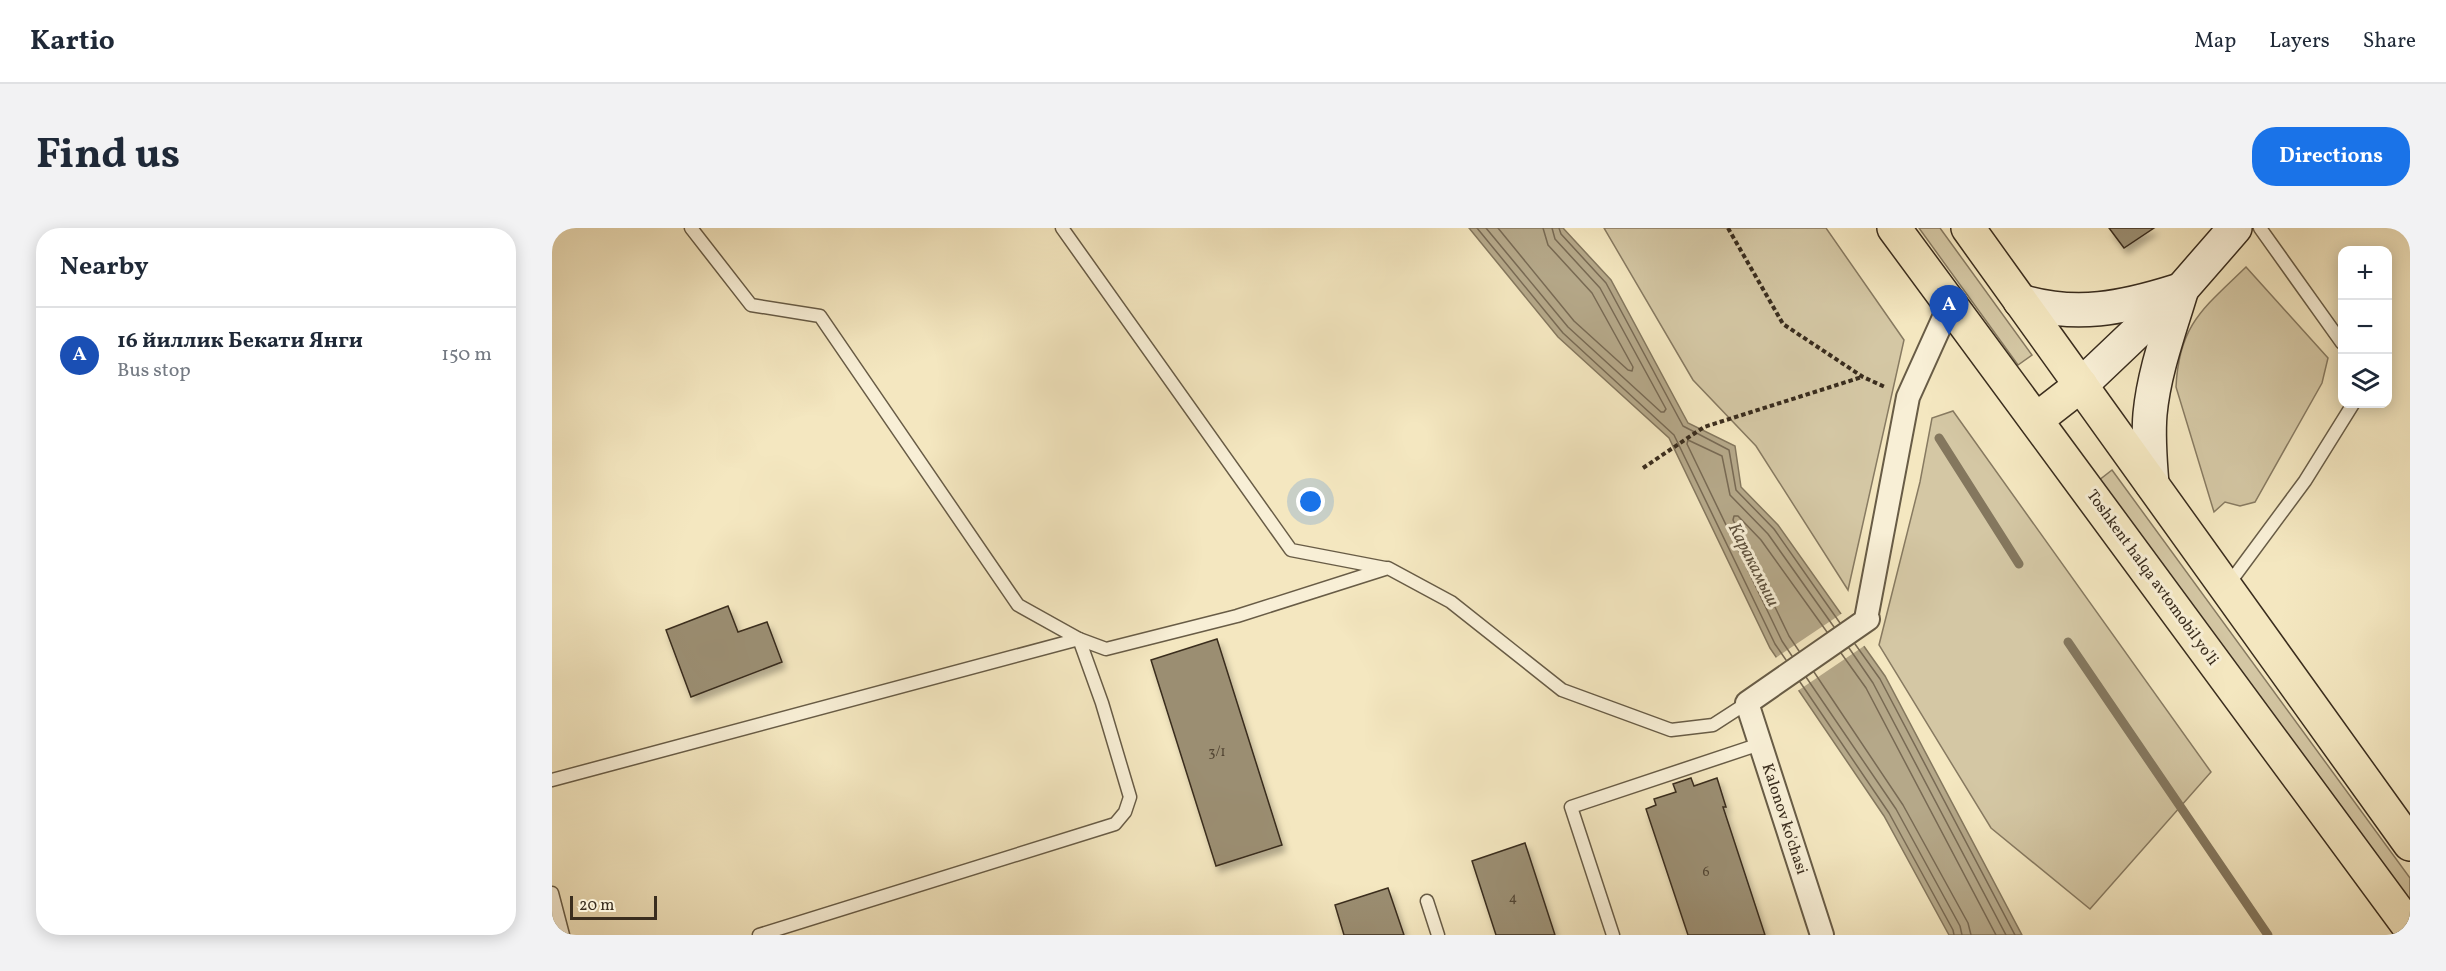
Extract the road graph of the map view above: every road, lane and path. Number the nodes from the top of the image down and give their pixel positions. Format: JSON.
{"nodes":[{"id":1,"x":691,"y":228,"type":"edge"},
{"id":2,"x":1062,"y":228,"type":"edge"},
{"id":3,"x":1728,"y":228,"type":"edge"},
{"id":4,"x":1894,"y":228,"type":"edge"},
{"id":5,"x":1968,"y":228,"type":"edge"},
{"id":6,"x":2235,"y":228,"type":"edge"},
{"id":7,"x":2260,"y":228,"type":"edge"},
{"id":8,"x":2181,"y":290,"type":"junction"},
{"id":9,"x":2020,"y":302,"type":"junction"},
{"id":10,"x":1950,"y":304,"type":"junction"},
{"id":11,"x":2338,"y":336,"type":"edge"},
{"id":12,"x":1863,"y":377,"type":"junction"},
{"id":13,"x":2080,"y":385,"type":"junction"},
{"id":14,"x":1908,"y":397,"type":"junction"},
{"id":15,"x":2351,"y":408,"type":"edge"},
{"id":16,"x":2036,"y":420,"type":"junction"},
{"id":17,"x":1643,"y":468,"type":"dead end"},
{"id":18,"x":2152,"y":484,"type":"junction"},
{"id":19,"x":1388,"y":568,"type":"junction"},
{"id":20,"x":2225,"y":589,"type":"junction"},
{"id":21,"x":1079,"y":639,"type":"junction"},
{"id":22,"x":1753,"y":699,"type":"junction"},
{"id":23,"x":1760,"y":744,"type":"junction"},
{"id":24,"x":552,"y":780,"type":"edge"},
{"id":25,"x":2410,"y":843,"type":"edge"},
{"id":26,"x":552,"y":893,"type":"edge"},
{"id":27,"x":1427,"y":901,"type":"dead end"},
{"id":28,"x":2410,"y":928,"type":"edge"},
{"id":29,"x":563,"y":935,"type":"edge"},
{"id":30,"x":759,"y":935,"type":"edge"},
{"id":31,"x":1438,"y":935,"type":"edge"},
{"id":32,"x":1613,"y":935,"type":"edge"},
{"id":33,"x":1822,"y":935,"type":"edge"}],
"edges":[{"from":1,"to":21,"type":"lane"},
{"from":2,"to":19,"type":"lane"},
{"from":3,"to":12,"type":"path"},
{"from":4,"to":10,"type":"highway","name":"Toshkent halqa avtomobil yo'li"},
{"from":5,"to":9,"type":"highway"},
{"from":6,"to":8,"type":"street"},
{"from":7,"to":11,"type":"lane"},
{"from":8,"to":9,"type":"street"},
{"from":8,"to":13,"type":"street"},
{"from":8,"to":18,"type":"street"},
{"from":9,"to":13,"type":"highway"},
{"from":10,"to":14,"type":"street"},
{"from":10,"to":16,"type":"highway","name":"Toshkent halqa avtomobil yo'li"},
{"from":12,"to":14,"type":"path"},
{"from":12,"to":17,"type":"path"},
{"from":13,"to":16,"type":"highway"},
{"from":13,"to":18,"type":"highway"},
{"from":14,"to":22,"type":"street"},
{"from":15,"to":20,"type":"lane"},
{"from":16,"to":28,"type":"highway","name":"Toshkent halqa avtomobil yo'li"},
{"from":18,"to":20,"type":"highway"},
{"from":19,"to":21,"type":"lane"},
{"from":19,"to":22,"type":"lane"},
{"from":20,"to":25,"type":"highway"},
{"from":21,"to":24,"type":"lane"},
{"from":21,"to":30,"type":"lane"},
{"from":22,"to":23,"type":"street","name":"Kalonov ko'chasi"},
{"from":23,"to":32,"type":"lane"},
{"from":23,"to":33,"type":"street","name":"Kalonov ko'chasi"},
{"from":26,"to":29,"type":"lane"},
{"from":27,"to":31,"type":"lane"}]}
